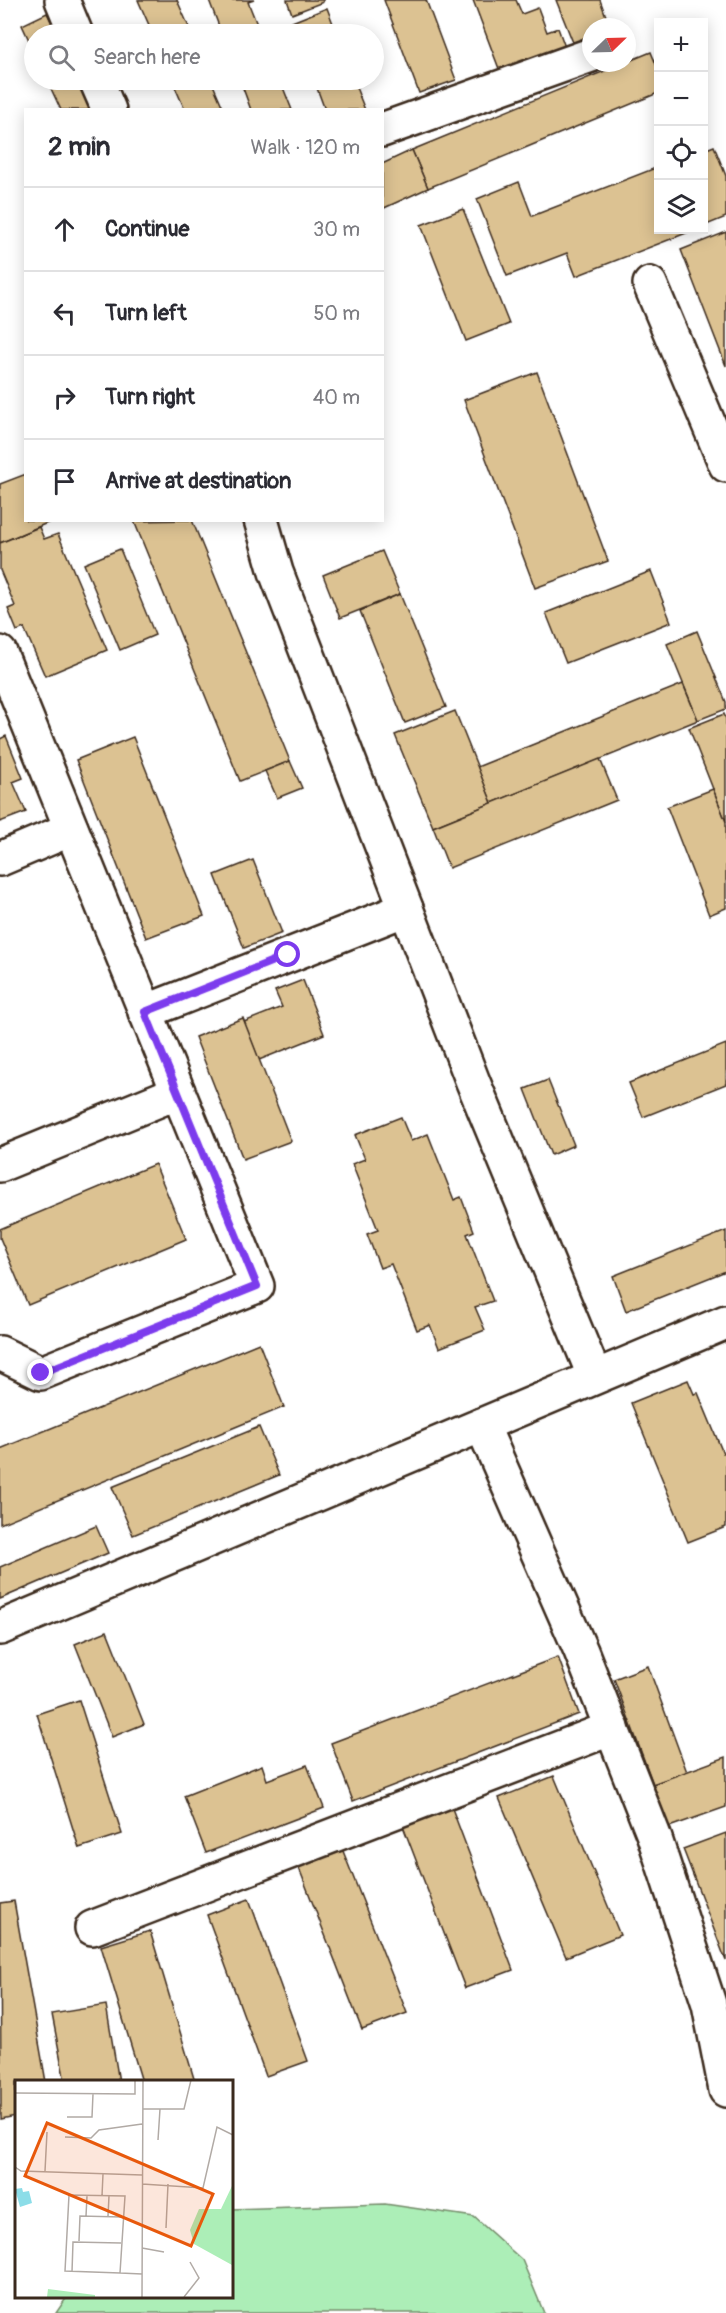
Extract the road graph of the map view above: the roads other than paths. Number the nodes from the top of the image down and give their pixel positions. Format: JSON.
{"nodes":[{"id":1,"x":62,"y":0,"type":"edge"},
{"id":2,"x":72,"y":24,"type":"edge"},
{"id":3,"x":582,"y":58,"type":"edge"},
{"id":4,"x":100,"y":90,"type":"edge"},
{"id":5,"x":108,"y":108,"type":"edge"},
{"id":6,"x":384,"y":129,"type":"edge"},
{"id":7,"x":650,"y":284,"type":"dead end"},
{"id":8,"x":726,"y":465,"type":"edge"},
{"id":9,"x":262,"y":522,"type":"edge"},
{"id":10,"x":0,"y":654,"type":"edge"},
{"id":11,"x":71,"y":829,"type":"junction"},
{"id":12,"x":0,"y":859,"type":"edge"},
{"id":13,"x":406,"y":909,"type":"junction"},
{"id":14,"x":145,"y":1012,"type":"junction"},
{"id":15,"x":178,"y":1092,"type":"junction"},
{"id":16,"x":0,"y":1165,"type":"edge"},
{"id":17,"x":726,"y":1322,"type":"edge"},
{"id":18,"x":0,"y":1353,"type":"edge"},
{"id":19,"x":594,"y":1376,"type":"junction"},
{"id":20,"x":482,"y":1425,"type":"junction"},
{"id":21,"x":0,"y":1628,"type":"edge"},
{"id":22,"x":612,"y":1728,"type":"junction"},
{"id":23,"x":92,"y":1928,"type":"dead end"},
{"id":24,"x":726,"y":2090,"type":"edge"}],
"edges":[{"from":1,"to":2,"type":"street"},
{"from":3,"to":6,"type":"street"},
{"from":4,"to":5,"type":"street"},
{"from":7,"to":8,"type":"street"},
{"from":9,"to":13,"type":"street"},
{"from":10,"to":11,"type":"street"},
{"from":11,"to":12,"type":"street"},
{"from":11,"to":14,"type":"street"},
{"from":13,"to":14,"type":"street"},
{"from":13,"to":19,"type":"street"},
{"from":14,"to":15,"type":"street"},
{"from":15,"to":16,"type":"street"},
{"from":15,"to":18,"type":"street"},
{"from":17,"to":19,"type":"street"},
{"from":19,"to":20,"type":"street"},
{"from":20,"to":21,"type":"street"},
{"from":20,"to":22,"type":"street"},
{"from":22,"to":23,"type":"street"},
{"from":22,"to":24,"type":"street"}]}
